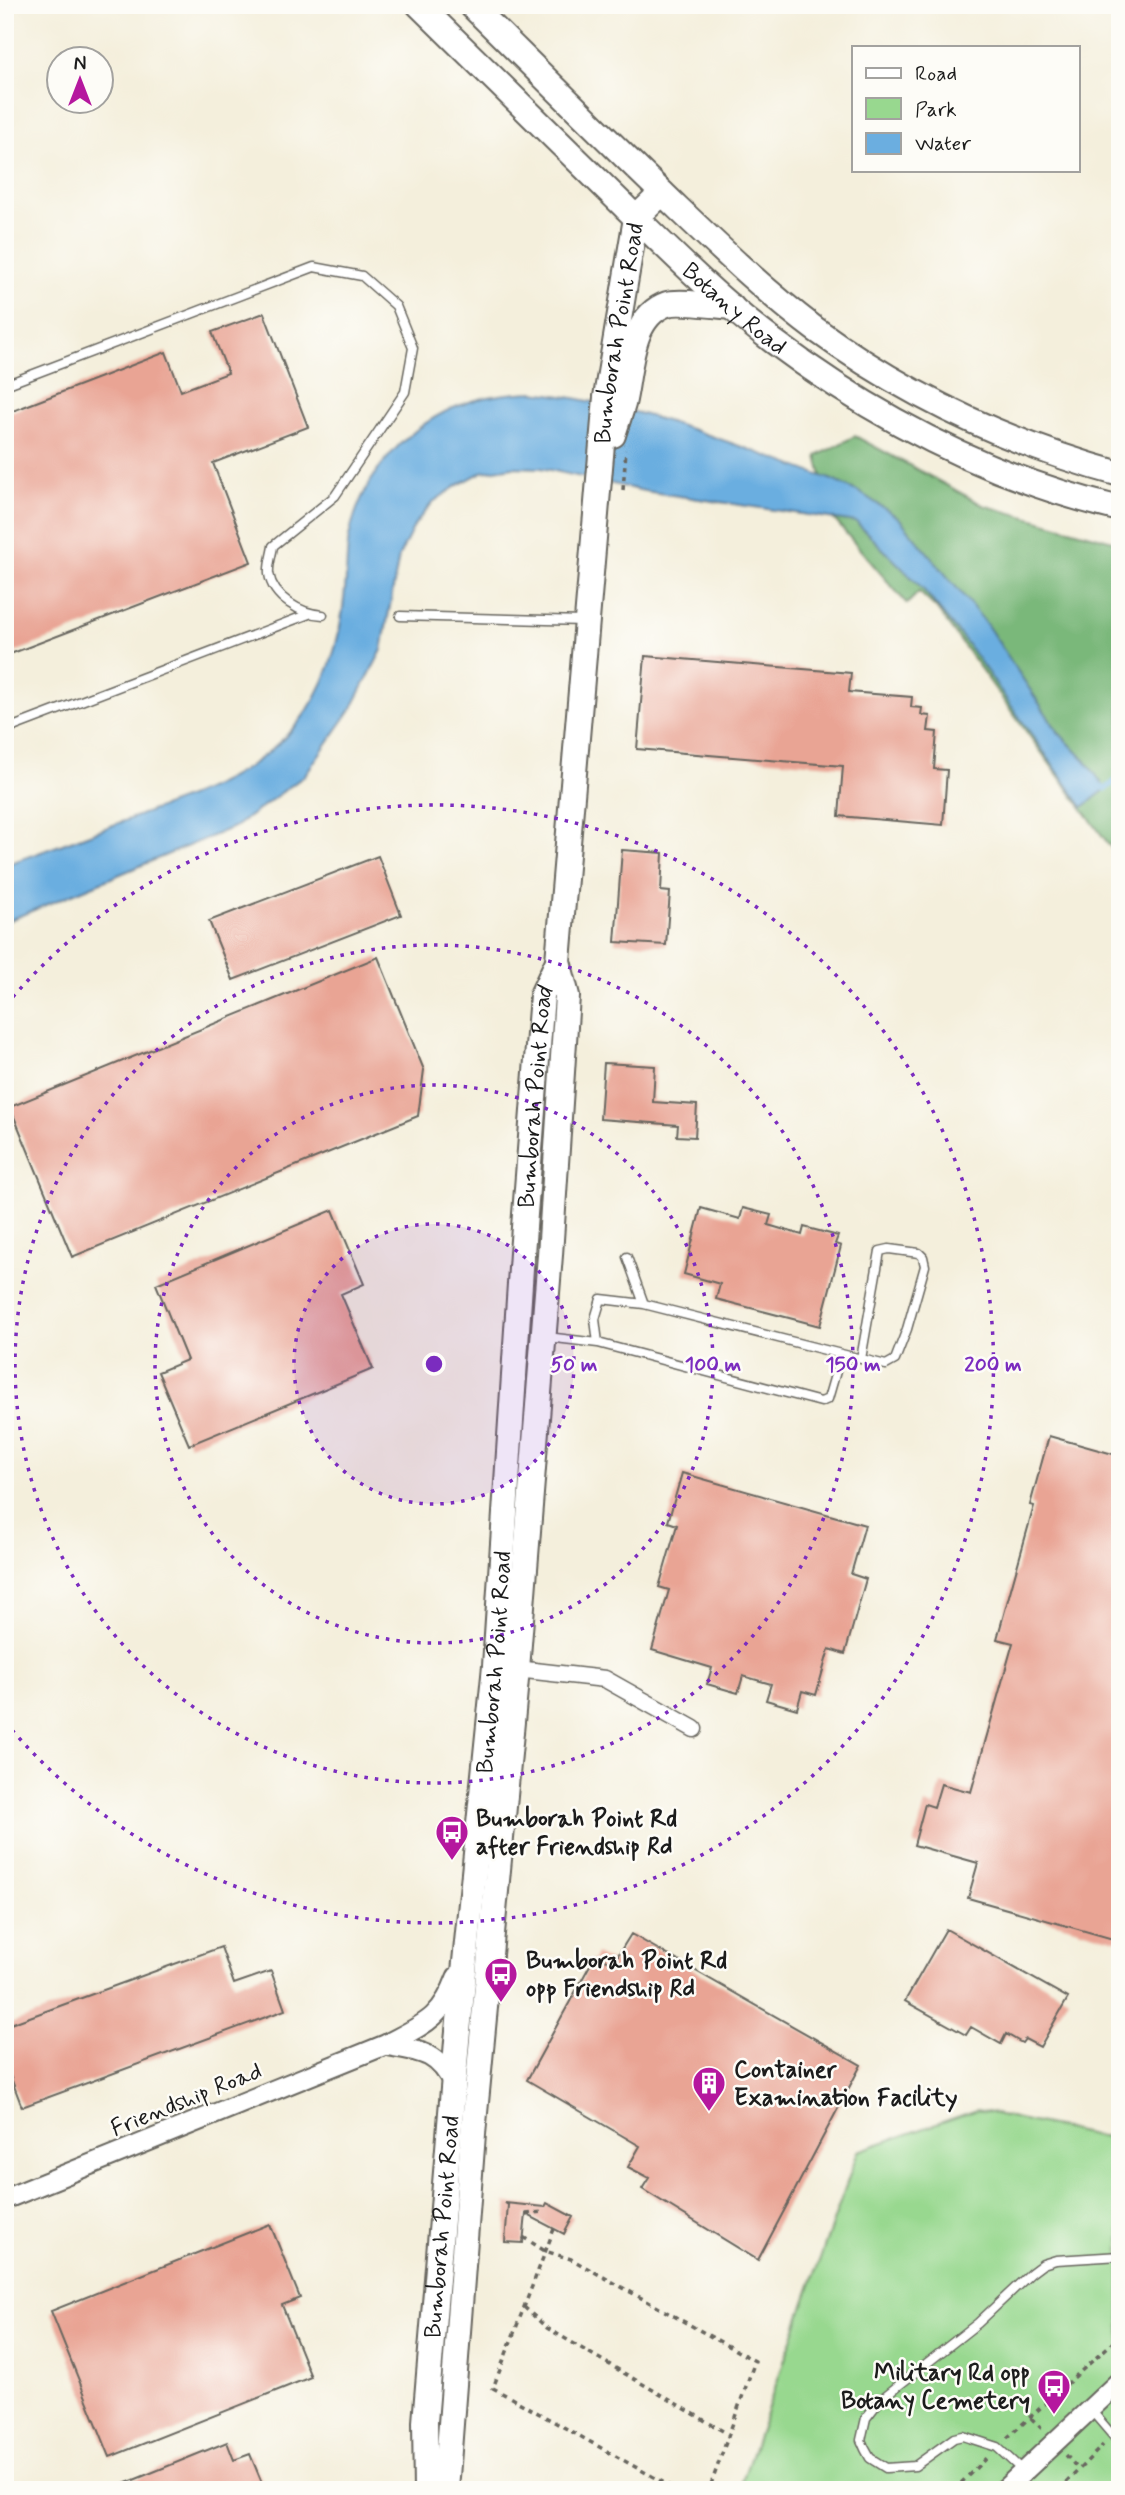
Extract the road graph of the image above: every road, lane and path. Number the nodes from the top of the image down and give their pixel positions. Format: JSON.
{"nodes":[{"id":1,"x":419,"y":5,"type":"edge"},
{"id":2,"x":471,"y":5,"type":"edge"},
{"id":3,"x":662,"y":193,"type":"junction"},
{"id":4,"x":636,"y":218,"type":"junction"},
{"id":5,"x":732,"y":307,"type":"junction"},
{"id":6,"x":5,"y":385,"type":"edge"},
{"id":7,"x":614,"y":400,"type":"junction"},
{"id":8,"x":1120,"y":474,"type":"edge"},
{"id":9,"x":1120,"y":509,"type":"edge"},
{"id":10,"x":309,"y":614,"type":"junction"},
{"id":11,"x":323,"y":615,"type":"dead end"},
{"id":12,"x":400,"y":617,"type":"dead end"},
{"id":13,"x":586,"y":621,"type":"junction"},
{"id":14,"x":5,"y":730,"type":"edge"},
{"id":15,"x":558,"y":961,"type":"junction"},
{"id":16,"x":522,"y":1253,"type":"junction"},
{"id":17,"x":550,"y":1255,"type":"junction"},
{"id":18,"x":627,"y":1257,"type":"dead end"},
{"id":19,"x":644,"y":1304,"type":"junction"},
{"id":20,"x":544,"y":1337,"type":"junction"},
{"id":21,"x":598,"y":1343,"type":"junction"},
{"id":22,"x":841,"y":1354,"type":"junction"},
{"id":23,"x":861,"y":1359,"type":"junction"},
{"id":24,"x":506,"y":1668,"type":"junction"},
{"id":25,"x":694,"y":1728,"type":"dead end"},
{"id":26,"x":465,"y":1956,"type":"junction"},
{"id":27,"x":385,"y":2045,"type":"junction"},
{"id":28,"x":454,"y":2086,"type":"junction"},
{"id":29,"x":473,"y":2134,"type":"junction"},
{"id":30,"x":5,"y":2199,"type":"edge"},
{"id":31,"x":542,"y":2212,"type":"dead end"},
{"id":32,"x":526,"y":2214,"type":"dead end"},
{"id":33,"x":554,"y":2229,"type":"dead end"},
{"id":34,"x":523,"y":2237,"type":"dead end"},
{"id":35,"x":545,"y":2251,"type":"junction"},
{"id":36,"x":1120,"y":2256,"type":"edge"},
{"id":37,"x":524,"y":2307,"type":"junction"},
{"id":38,"x":1120,"y":2336,"type":"edge"},
{"id":39,"x":1120,"y":2381,"type":"edge"},
{"id":40,"x":1089,"y":2409,"type":"junction"},
{"id":41,"x":729,"y":2434,"type":"junction"},
{"id":42,"x":1112,"y":2436,"type":"junction"},
{"id":43,"x":1120,"y":2444,"type":"edge"},
{"id":44,"x":998,"y":2447,"type":"junction"},
{"id":45,"x":1023,"y":2471,"type":"junction"},
{"id":46,"x":426,"y":2490,"type":"edge"},
{"id":47,"x":446,"y":2490,"type":"edge"},
{"id":48,"x":677,"y":2490,"type":"edge"},
{"id":49,"x":709,"y":2490,"type":"edge"},
{"id":50,"x":954,"y":2490,"type":"edge"},
{"id":51,"x":1004,"y":2490,"type":"edge"},
{"id":52,"x":1059,"y":2490,"type":"edge"}],
"edges":[{"from":1,"to":4,"type":"main road","name":"Botany Road"},
{"from":2,"to":3,"type":"main road","name":"Botany Road"},
{"from":3,"to":4,"type":"main road","name":"Bumborah Point Road"},
{"from":3,"to":8,"type":"main road","name":"Botany Road"},
{"from":4,"to":5,"type":"main road","name":"Botany Road"},
{"from":4,"to":7,"type":"main road","name":"Bumborah Point Road"},
{"from":5,"to":7,"type":"main road","name":"Bumborah Point Road"},
{"from":5,"to":9,"type":"main road","name":"Botany Road"},
{"from":6,"to":10,"type":"lane"},
{"from":7,"to":13,"type":"main road","name":"Bumborah Point Road"},
{"from":10,"to":11,"type":"lane"},
{"from":10,"to":14,"type":"lane"},
{"from":12,"to":13,"type":"lane"},
{"from":13,"to":15,"type":"main road","name":"Bumborah Point Road"},
{"from":15,"to":16,"type":"main road","name":"Bumborah Point Road"},
{"from":15,"to":17,"type":"main road","name":"Bumborah Point Road"},
{"from":16,"to":17,"type":"street"},
{"from":16,"to":24,"type":"main road","name":"Bumborah Point Road"},
{"from":17,"to":20,"type":"main road","name":"Bumborah Point Road"},
{"from":18,"to":19,"type":"lane"},
{"from":19,"to":21,"type":"lane"},
{"from":19,"to":22,"type":"lane"},
{"from":20,"to":21,"type":"lane"},
{"from":20,"to":24,"type":"main road","name":"Bumborah Point Road"},
{"from":21,"to":22,"type":"lane"},
{"from":22,"to":23,"type":"lane"},
{"from":23,"to":23,"type":"lane"},
{"from":24,"to":25,"type":"street"},
{"from":24,"to":26,"type":"main road","name":"Bumborah Point Road"},
{"from":24,"to":29,"type":"main road","name":"Bumborah Point Road"},
{"from":26,"to":27,"type":"street","name":"Friendship Road"},
{"from":26,"to":28,"type":"main road","name":"Bumborah Point Road"},
{"from":27,"to":28,"type":"street"},
{"from":27,"to":30,"type":"street","name":"Friendship Road"},
{"from":28,"to":29,"type":"street"},
{"from":28,"to":46,"type":"main road","name":"Bumborah Point Road"},
{"from":29,"to":47,"type":"main road","name":"Bumborah Point Road"},
{"from":31,"to":32,"type":"path"},
{"from":33,"to":35,"type":"path"},
{"from":34,"to":35,"type":"path"},
{"from":35,"to":37,"type":"path"},
{"from":35,"to":41,"type":"path"},
{"from":36,"to":44,"type":"lane"},
{"from":37,"to":41,"type":"path"},
{"from":37,"to":48,"type":"path"},
{"from":38,"to":44,"type":"path"},
{"from":39,"to":40,"type":"street"},
{"from":40,"to":42,"type":"lane"},
{"from":40,"to":45,"type":"street"},
{"from":41,"to":49,"type":"path"},
{"from":42,"to":43,"type":"lane"},
{"from":42,"to":52,"type":"path"},
{"from":44,"to":45,"type":"lane"},
{"from":44,"to":50,"type":"path"},
{"from":45,"to":51,"type":"street"}]}
